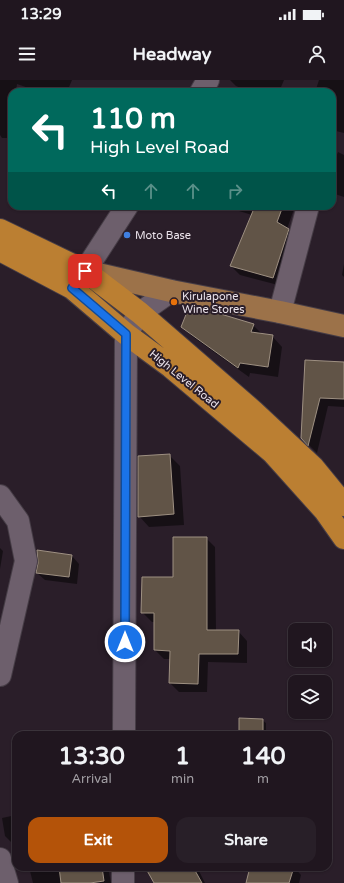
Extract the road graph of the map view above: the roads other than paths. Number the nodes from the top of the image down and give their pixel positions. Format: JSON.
{"nodes":[{"id":1,"x":124,"y":210,"type":"edge"},
{"id":2,"x":307,"y":210,"type":"edge"},
{"id":3,"x":0,"y":230,"type":"edge"},
{"id":4,"x":0,"y":250,"type":"edge"},
{"id":5,"x":78,"y":280,"type":"junction"},
{"id":6,"x":171,"y":291,"type":"junction"},
{"id":7,"x":280,"y":312,"type":"junction"},
{"id":8,"x":140,"y":313,"type":"junction"},
{"id":9,"x":344,"y":326,"type":"edge"},
{"id":10,"x":126,"y":334,"type":"junction"},
{"id":11,"x":0,"y":496,"type":"edge"},
{"id":12,"x":344,"y":505,"type":"edge"},
{"id":13,"x":344,"y":538,"type":"edge"},
{"id":14,"x":0,"y":676,"type":"edge"},
{"id":15,"x":124,"y":731,"type":"edge"},
{"id":16,"x":0,"y":859,"type":"edge"},
{"id":17,"x":123,"y":871,"type":"edge"},
{"id":18,"x":7,"y":883,"type":"edge"},
{"id":19,"x":123,"y":883,"type":"edge"}],
"edges":[{"from":1,"to":5,"type":"street"},
{"from":2,"to":7,"type":"street"},
{"from":3,"to":5,"type":"highway","name":"High Level Road"},
{"from":4,"to":5,"type":"highway","name":"High Level Road"},
{"from":5,"to":6,"type":"main road"},
{"from":5,"to":8,"type":"highway","name":"High Level Road"},
{"from":5,"to":10,"type":"highway","name":"High Level Road"},
{"from":6,"to":7,"type":"main road"},
{"from":6,"to":8,"type":"street"},
{"from":7,"to":9,"type":"main road"},
{"from":8,"to":10,"type":"street"},
{"from":8,"to":12,"type":"highway","name":"High Level Road"},
{"from":10,"to":13,"type":"highway","name":"High Level Road"},
{"from":10,"to":15,"type":"street"},
{"from":11,"to":14,"type":"street"},
{"from":16,"to":18,"type":"street"},
{"from":17,"to":19,"type":"street"}]}
